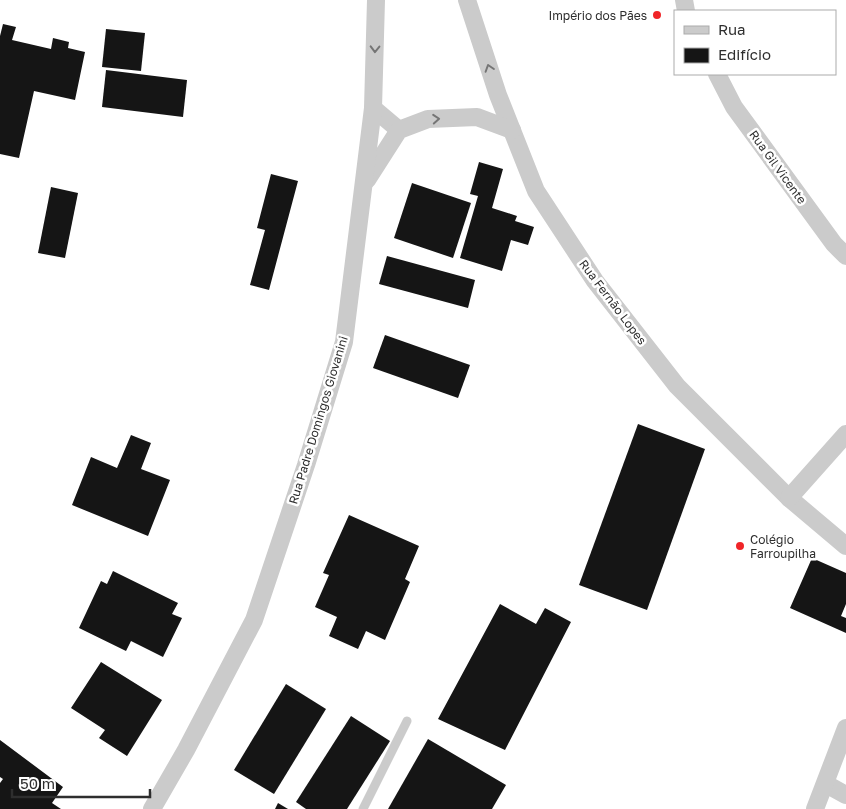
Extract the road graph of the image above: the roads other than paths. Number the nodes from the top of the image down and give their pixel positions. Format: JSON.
{"nodes":[{"id":1,"x":376,"y":0,"type":"edge"},
{"id":2,"x":467,"y":0,"type":"edge"},
{"id":3,"x":718,"y":75,"type":"edge"},
{"id":4,"x":498,"y":94,"type":"junction"},
{"id":5,"x":374,"y":108,"type":"junction"},
{"id":6,"x":477,"y":117,"type":"junction"},
{"id":7,"x":399,"y":130,"type":"junction"},
{"id":8,"x":512,"y":130,"type":"junction"},
{"id":9,"x":365,"y":183,"type":"junction"},
{"id":10,"x":846,"y":256,"type":"edge"},
{"id":11,"x":846,"y":434,"type":"edge"},
{"id":12,"x":788,"y":498,"type":"junction"},
{"id":13,"x":846,"y":546,"type":"edge"},
{"id":14,"x":408,"y":721,"type":"dead end"},
{"id":15,"x":846,"y":728,"type":"edge"},
{"id":16,"x":826,"y":784,"type":"junction"},
{"id":17,"x":846,"y":795,"type":"edge"},
{"id":18,"x":152,"y":809,"type":"edge"},
{"id":19,"x":363,"y":809,"type":"edge"},
{"id":20,"x":815,"y":809,"type":"edge"}],
"edges":[{"from":1,"to":5,"type":"street","name":"Rua Padre Domingos Giovanini","one_way":true},
{"from":4,"to":2,"type":"street","name":"Rua Fernão Lopes","one_way":true},
{"from":3,"to":10,"type":"street","name":"Rua Gil Vicente"},
{"from":4,"to":6,"type":"street"},
{"from":4,"to":8,"type":"street","name":"Rua Fernão Lopes"},
{"from":5,"to":7,"type":"street"},
{"from":5,"to":9,"type":"street","name":"Rua Padre Domingos Giovanini"},
{"from":7,"to":6,"type":"street","one_way":true},
{"from":6,"to":8,"type":"street"},
{"from":7,"to":9,"type":"street"},
{"from":8,"to":12,"type":"street","name":"Rua Fernão Lopes"},
{"from":9,"to":18,"type":"street","name":"Rua Padre Domingos Giovanini"},
{"from":11,"to":12,"type":"street"},
{"from":12,"to":13,"type":"street","name":"Rua Fernão Lopes"},
{"from":14,"to":19,"type":"lane"},
{"from":15,"to":16,"type":"street"},
{"from":16,"to":17,"type":"street"},
{"from":16,"to":20,"type":"street"}]}
